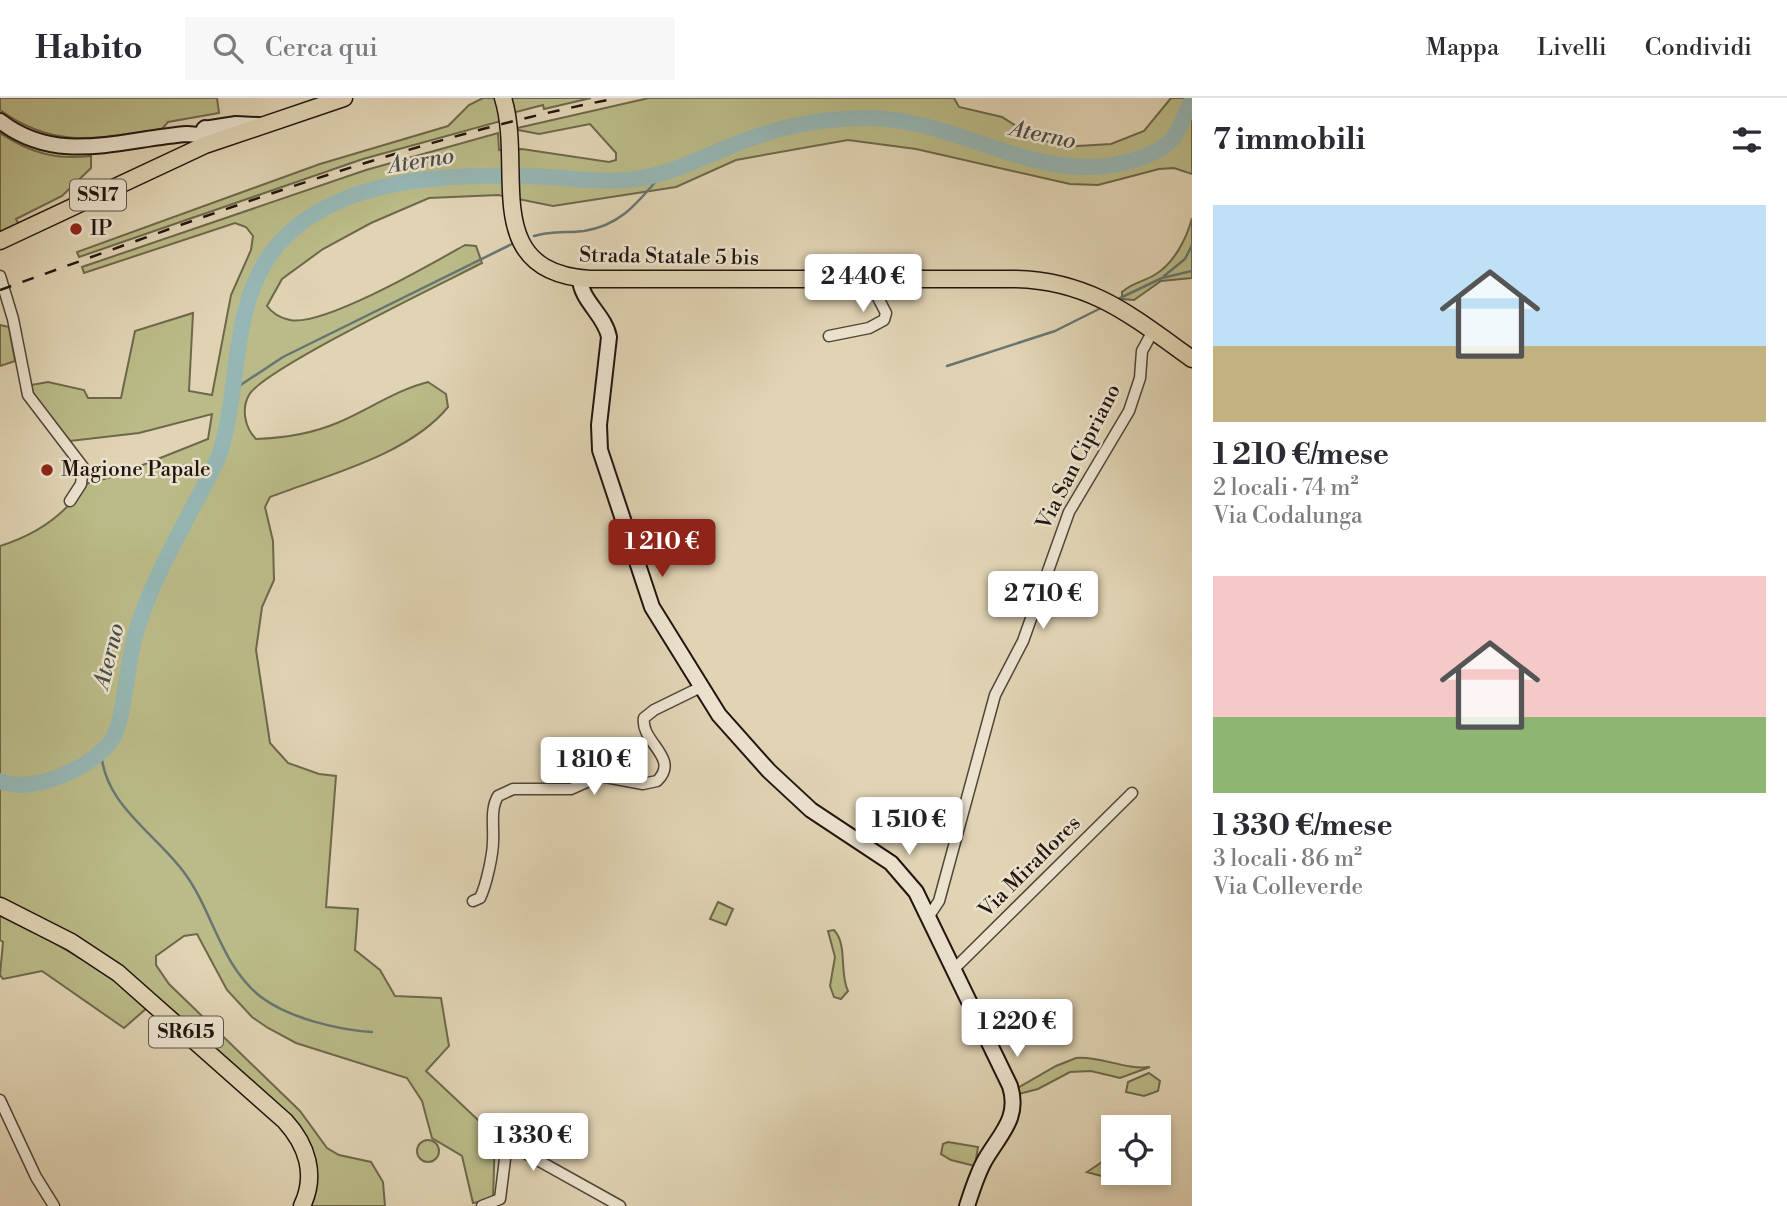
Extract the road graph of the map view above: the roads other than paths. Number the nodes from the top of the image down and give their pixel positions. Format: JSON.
{"nodes":[{"id":1,"x":344,"y":98,"type":"edge"},
{"id":2,"x":505,"y":98,"type":"edge"},
{"id":3,"x":0,"y":121,"type":"edge"},
{"id":4,"x":202,"y":139,"type":"junction"},
{"id":5,"x":0,"y":240,"type":"edge"},
{"id":6,"x":0,"y":276,"type":"edge"},
{"id":7,"x":580,"y":279,"type":"junction"},
{"id":8,"x":874,"y":280,"type":"junction"},
{"id":9,"x":1153,"y":331,"type":"junction"},
{"id":10,"x":829,"y":336,"type":"dead end"},
{"id":11,"x":1192,"y":359,"type":"edge"},
{"id":12,"x":70,"y":500,"type":"dead end"},
{"id":13,"x":701,"y":687,"type":"junction"},
{"id":14,"x":1132,"y":793,"type":"dead end"},
{"id":15,"x":472,"y":901,"type":"dead end"},
{"id":16,"x":0,"y":906,"type":"edge"},
{"id":17,"x":929,"y":916,"type":"junction"},
{"id":18,"x":956,"y":968,"type":"junction"},
{"id":19,"x":0,"y":1100,"type":"edge"},
{"id":20,"x":54,"y":1206,"type":"edge"},
{"id":21,"x":302,"y":1206,"type":"edge"},
{"id":22,"x":482,"y":1206,"type":"edge"},
{"id":23,"x":620,"y":1206,"type":"edge"},
{"id":24,"x":967,"y":1206,"type":"edge"}],
"edges":[{"from":1,"to":4,"type":"main road","number":"SS17"},
{"from":2,"to":7,"type":"main road","name":"Strada Statale 5 bis"},
{"from":3,"to":4,"type":"street"},
{"from":4,"to":5,"type":"main road","number":"SS17"},
{"from":6,"to":12,"type":"street"},
{"from":7,"to":8,"type":"main road","name":"Strada Statale 5 bis"},
{"from":7,"to":13,"type":"street"},
{"from":8,"to":9,"type":"main road","name":"Strada Statale 5 bis"},
{"from":8,"to":10,"type":"street"},
{"from":9,"to":11,"type":"main road","name":"Strada Statale 5 bis"},
{"from":9,"to":17,"type":"street","name":"Via San Cipriano"},
{"from":13,"to":15,"type":"street"},
{"from":13,"to":17,"type":"street"},
{"from":14,"to":18,"type":"street","name":"Via Miraflores"},
{"from":16,"to":21,"type":"main road","number":"SR615"},
{"from":17,"to":18,"type":"street"},
{"from":18,"to":24,"type":"street"},
{"from":19,"to":20,"type":"street"},
{"from":22,"to":23,"type":"street"}]}
